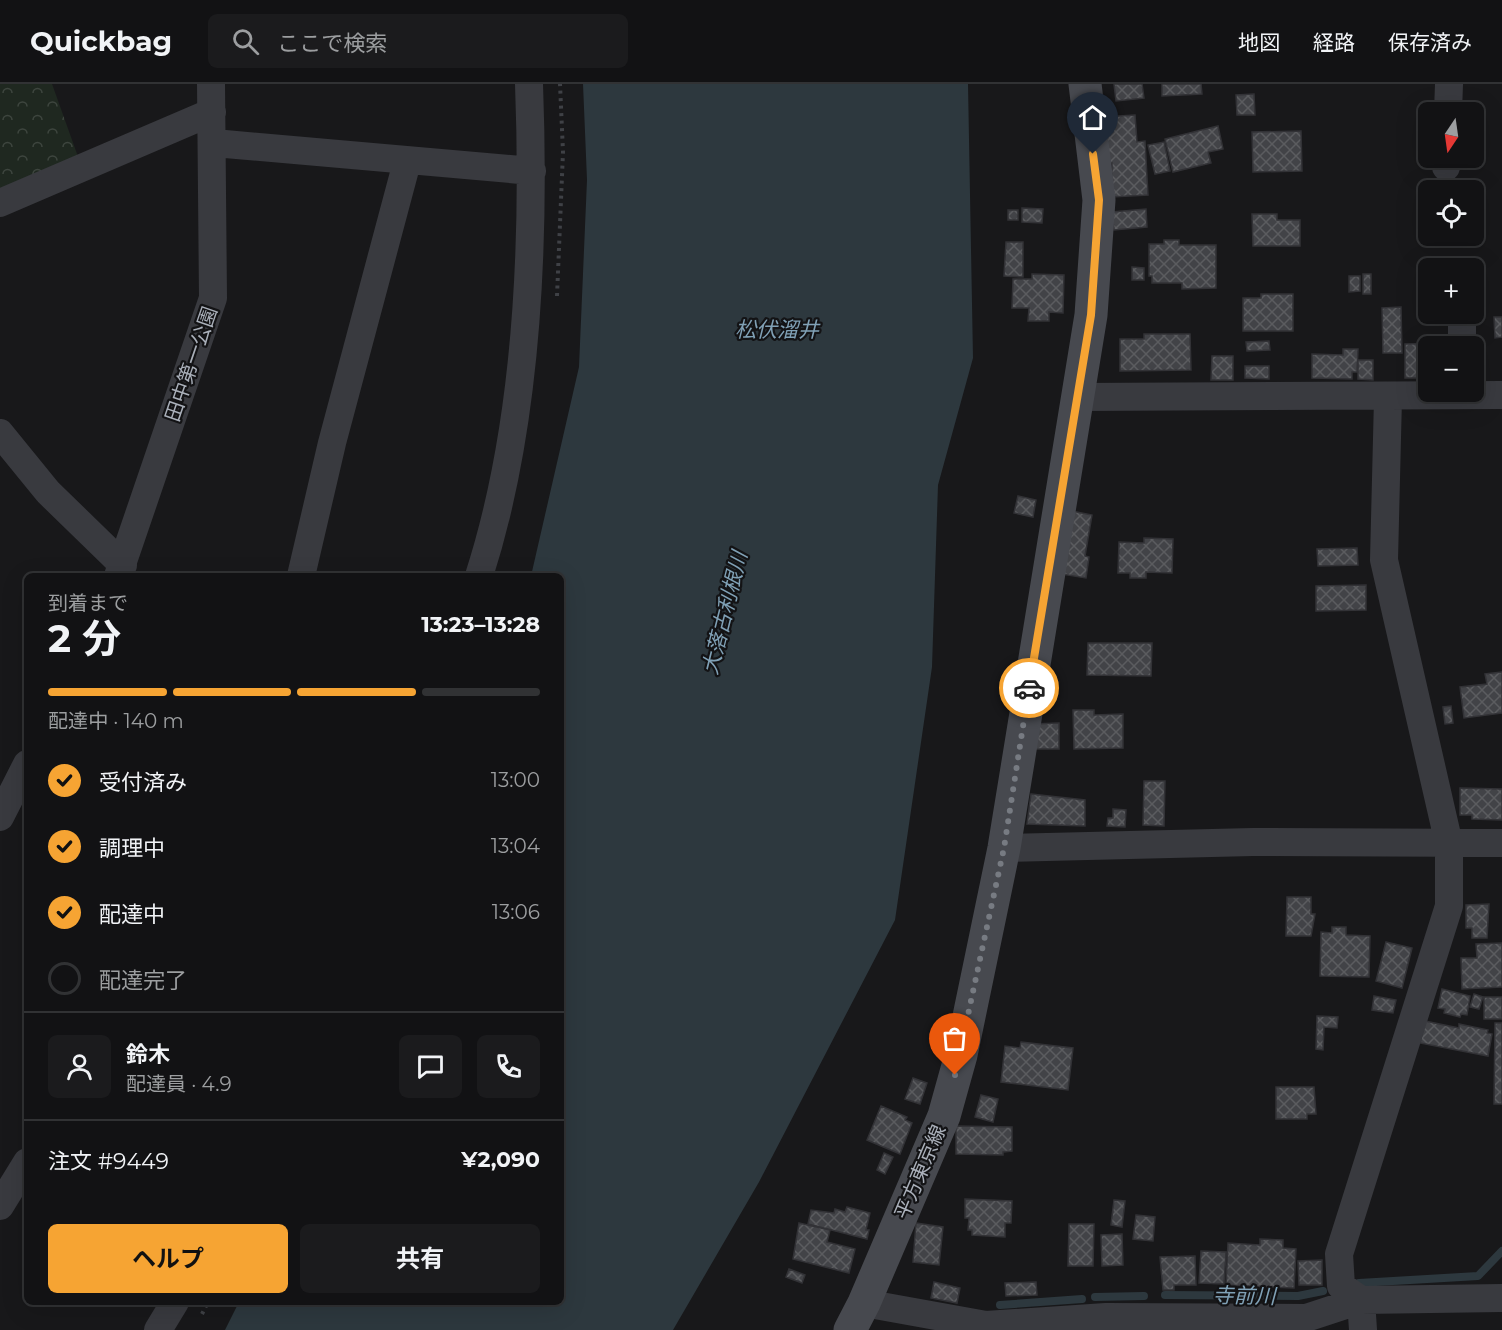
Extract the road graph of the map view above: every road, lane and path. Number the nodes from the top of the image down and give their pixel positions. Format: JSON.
{"nodes":[{"id":1,"x":211,"y":84,"type":"edge"},
{"id":2,"x":530,"y":84,"type":"edge"},
{"id":3,"x":1084,"y":84,"type":"edge"},
{"id":4,"x":1449,"y":84,"type":"edge"},
{"id":5,"x":1448,"y":102,"type":"edge"},
{"id":6,"x":212,"y":112,"type":"junction"},
{"id":7,"x":214,"y":143,"type":"junction"},
{"id":8,"x":407,"y":162,"type":"junction"},
{"id":9,"x":532,"y":171,"type":"junction"},
{"id":10,"x":0,"y":203,"type":"edge"},
{"id":11,"x":1484,"y":395,"type":"edge"},
{"id":12,"x":1418,"y":396,"type":"edge"},
{"id":13,"x":1502,"y":396,"type":"edge"},
{"id":14,"x":1079,"y":397,"type":"junction"},
{"id":15,"x":1388,"y":398,"type":"junction"},
{"id":16,"x":0,"y":433,"type":"edge"},
{"id":17,"x":120,"y":571,"type":"edge"},
{"id":18,"x":301,"y":573,"type":"edge"},
{"id":19,"x":480,"y":573,"type":"edge"},
{"id":20,"x":24,"y":771,"type":"edge"},
{"id":21,"x":8,"y":811,"type":"edge"},
{"id":22,"x":1502,"y":843,"type":"edge"},
{"id":23,"x":1449,"y":844,"type":"junction"},
{"id":24,"x":1004,"y":848,"type":"junction"},
{"id":25,"x":24,"y":1167,"type":"edge"},
{"id":26,"x":0,"y":1205,"type":"edge"},
{"id":27,"x":1502,"y":1298,"type":"edge"},
{"id":28,"x":1361,"y":1300,"type":"junction"},
{"id":29,"x":173,"y":1305,"type":"edge"},
{"id":30,"x":857,"y":1316,"type":"edge"},
{"id":31,"x":986,"y":1328,"type":"edge"},
{"id":32,"x":158,"y":1330,"type":"edge"},
{"id":33,"x":1363,"y":1330,"type":"edge"}],
"edges":[{"from":1,"to":6,"type":"street","name":"田中第一公園"},
{"from":2,"to":9,"type":"street"},
{"from":3,"to":14,"type":"main road","name":"平方東京線"},
{"from":4,"to":5,"type":"street"},
{"from":6,"to":7,"type":"street","name":"田中第一公園"},
{"from":6,"to":10,"type":"street"},
{"from":7,"to":8,"type":"street"},
{"from":7,"to":17,"type":"street","name":"田中第一公園"},
{"from":8,"to":9,"type":"street"},
{"from":8,"to":18,"type":"street"},
{"from":9,"to":19,"type":"street"},
{"from":11,"to":13,"type":"street"},
{"from":12,"to":15,"type":"street"},
{"from":14,"to":15,"type":"street"},
{"from":14,"to":24,"type":"main road","name":"平方東京線"},
{"from":15,"to":23,"type":"street"},
{"from":16,"to":17,"type":"street"},
{"from":20,"to":21,"type":"street"},
{"from":22,"to":23,"type":"street"},
{"from":23,"to":24,"type":"street"},
{"from":23,"to":28,"type":"street"},
{"from":24,"to":30,"type":"main road","name":"平方東京線"},
{"from":25,"to":26,"type":"street"},
{"from":27,"to":28,"type":"street"},
{"from":28,"to":31,"type":"street"},
{"from":28,"to":33,"type":"street"},
{"from":29,"to":32,"type":"street"},
{"from":30,"to":31,"type":"street"}]}
